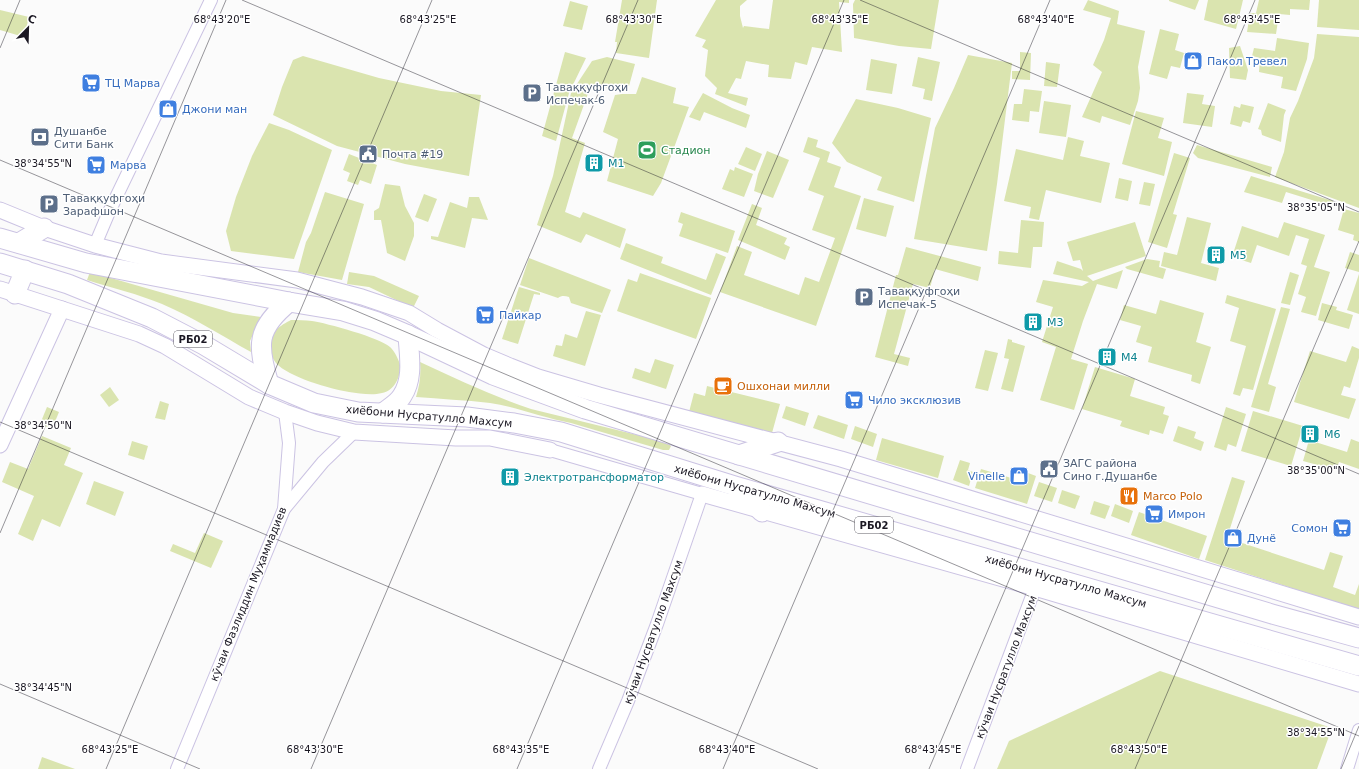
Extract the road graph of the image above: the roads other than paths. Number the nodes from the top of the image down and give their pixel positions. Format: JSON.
{"nodes":[{"id":1,"x":211,"y":0,"type":"edge"},
{"id":2,"x":0,"y":210,"type":"edge"},
{"id":3,"x":44,"y":228,"type":"junction"},
{"id":4,"x":0,"y":238,"type":"edge"},
{"id":5,"x":19,"y":243,"type":"junction"},
{"id":6,"x":95,"y":245,"type":"junction"},
{"id":7,"x":0,"y":263,"type":"edge"},
{"id":8,"x":25,"y":270,"type":"junction"},
{"id":9,"x":7,"y":291,"type":"edge"},
{"id":10,"x":289,"y":302,"type":"junction"},
{"id":11,"x":62,"y":309,"type":"junction"},
{"id":12,"x":408,"y":335,"type":"junction"},
{"id":13,"x":269,"y":384,"type":"junction"},
{"id":14,"x":285,"y":412,"type":"junction"},
{"id":15,"x":383,"y":413,"type":"junction"},
{"id":16,"x":354,"y":432,"type":"junction"},
{"id":17,"x":778,"y":442,"type":"junction"},
{"id":18,"x":0,"y":445,"type":"edge"},
{"id":19,"x":550,"y":450,"type":"joint"},
{"id":20,"x":739,"y":456,"type":"junction"},
{"id":21,"x":735,"y":486,"type":"junction"},
{"id":22,"x":702,"y":494,"type":"junction"},
{"id":23,"x":284,"y":509,"type":"junction"},
{"id":24,"x":762,"y":512,"type":"junction"},
{"id":25,"x":1035,"y":588,"type":"junction"},
{"id":26,"x":1272,"y":614,"type":"junction"},
{"id":27,"x":1359,"y":618,"type":"edge"},
{"id":28,"x":1359,"y":624,"type":"edge"},
{"id":29,"x":1328,"y":629,"type":"junction"},
{"id":30,"x":1266,"y":638,"type":"junction"},
{"id":31,"x":1359,"y":638,"type":"edge"},
{"id":32,"x":1323,"y":656,"type":"junction"},
{"id":33,"x":1359,"y":666,"type":"edge"},
{"id":34,"x":1359,"y":680,"type":"edge"},
{"id":35,"x":1359,"y":684,"type":"edge"},
{"id":36,"x":1359,"y":730,"type":"edge"},
{"id":37,"x":177,"y":769,"type":"edge"},
{"id":38,"x":600,"y":769,"type":"edge"},
{"id":39,"x":968,"y":769,"type":"edge"},
{"id":40,"x":1348,"y":769,"type":"edge"}],
"edges":[{"from":1,"to":6,"type":"street"},
{"from":2,"to":3,"type":"street"},
{"from":3,"to":5,"type":"highway"},
{"from":3,"to":6,"type":"street"},
{"from":4,"to":5,"type":"highway","number":"РБ02"},
{"from":5,"to":10,"type":"highway","number":"РБ02"},
{"from":6,"to":17,"type":"street"},
{"from":7,"to":8,"type":"highway","name":"хиёбони Нусратулло Махсум","number":"РБ02"},
{"from":8,"to":9,"type":"highway"},
{"from":8,"to":13,"type":"highway","name":"хиёбони Нусратулло Махсум","number":"РБ02"},
{"from":9,"to":11,"type":"street"},
{"from":10,"to":12,"type":"highway","number":"РБ02"},
{"from":10,"to":13,"type":"highway"},
{"from":11,"to":14,"type":"street"},
{"from":11,"to":18,"type":"street"},
{"from":12,"to":15,"type":"highway"},
{"from":12,"to":20,"type":"highway","number":"РБ02"},
{"from":13,"to":15,"type":"highway","name":"хиёбони Нусратулло Махсум","number":"РБ02"},
{"from":14,"to":16,"type":"street"},
{"from":14,"to":23,"type":"street","name":"кӯчаи Фазлиддин Муҳаммадиев"},
{"from":15,"to":21,"type":"highway","name":"хиёбони Нусратулло Махсум","number":"РБ02"},
{"from":16,"to":19,"type":"street"},
{"from":16,"to":23,"type":"street"},
{"from":17,"to":20,"type":"highway"},
{"from":17,"to":27,"type":"street"},
{"from":19,"to":22,"type":"street"},
{"from":20,"to":26,"type":"highway","number":"РБ02"},
{"from":21,"to":24,"type":"highway"},
{"from":21,"to":30,"type":"highway","name":"хиёбони Нусратулло Махсум","number":"РБ02"},
{"from":22,"to":24,"type":"street"},
{"from":22,"to":38,"type":"street","name":"кӯчаи Нусратулло Махсум"},
{"from":23,"to":37,"type":"street","name":"кӯчаи Фазлиддин Муҳаммадиев"},
{"from":24,"to":25,"type":"street"},
{"from":25,"to":35,"type":"street"},
{"from":25,"to":39,"type":"street","name":"кӯчаи Нусратулло Махсум"},
{"from":26,"to":29,"type":"highway","number":"РБ02"},
{"from":26,"to":30,"type":"highway"},
{"from":28,"to":29,"type":"highway"},
{"from":29,"to":31,"type":"highway","number":"РБ02"},
{"from":30,"to":32,"type":"highway","name":"хиёбони Нусратулло Махсум","number":"РБ02"},
{"from":32,"to":33,"type":"highway","name":"хиёбони Нусратулло Махсум","number":"РБ02"},
{"from":32,"to":34,"type":"highway"},
{"from":36,"to":40,"type":"street"}]}
